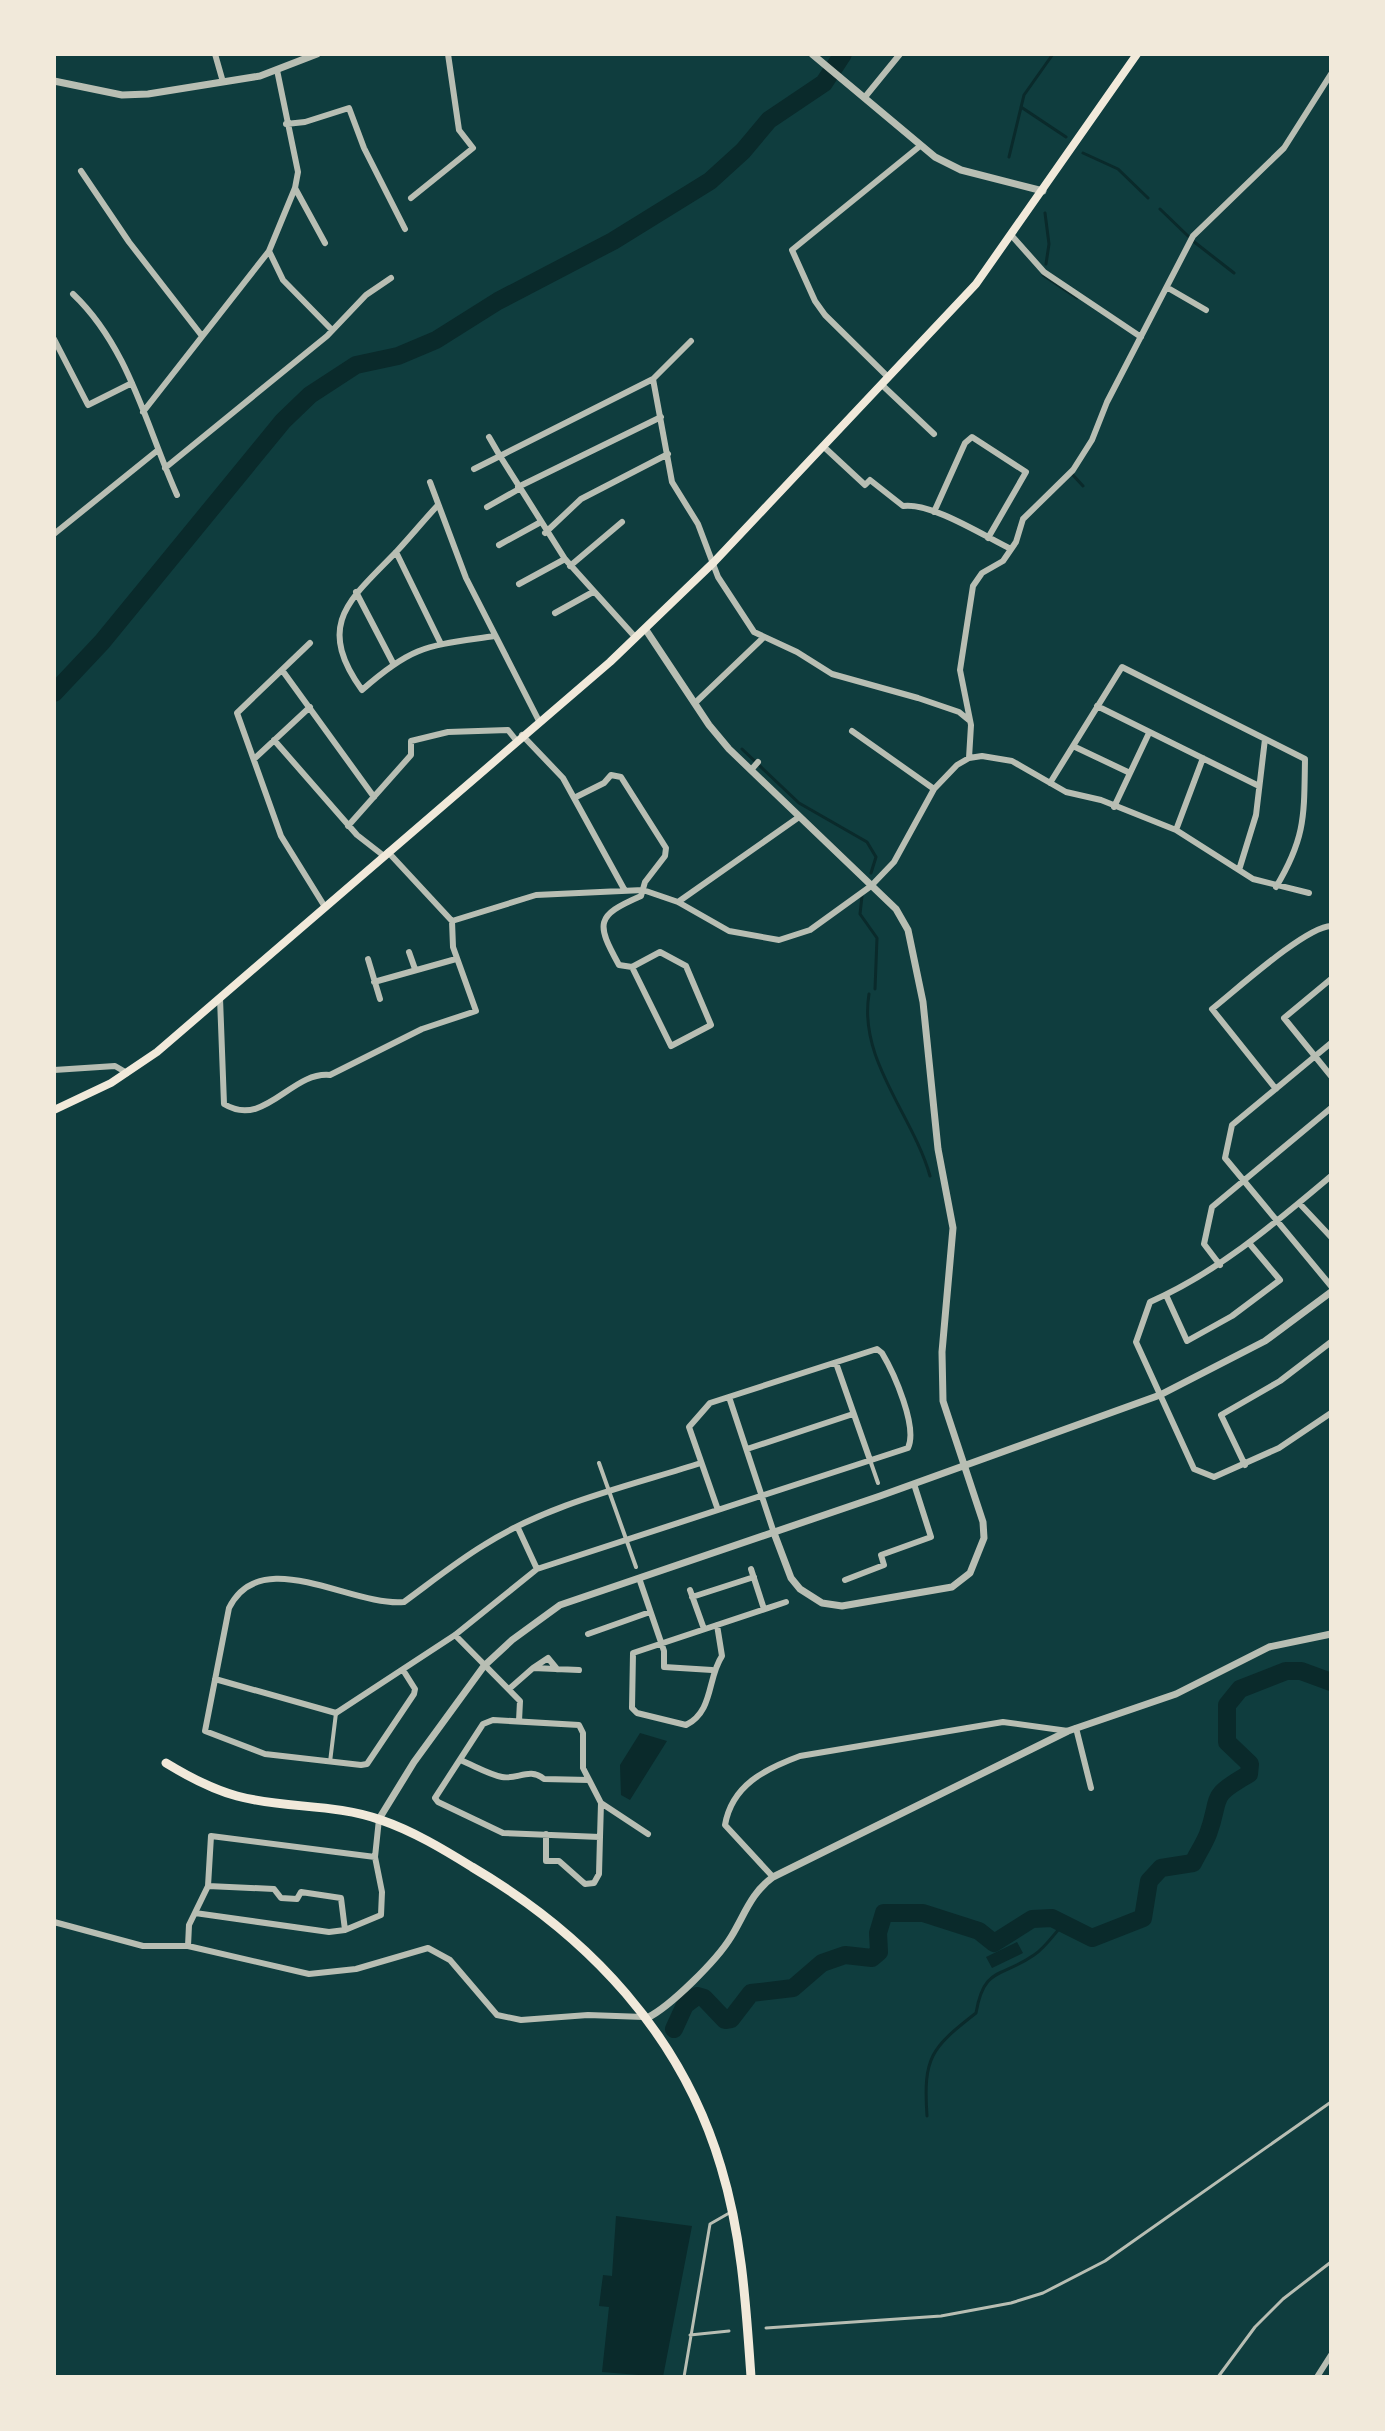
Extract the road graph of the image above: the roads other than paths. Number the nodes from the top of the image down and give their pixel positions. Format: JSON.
{"nodes":[{"id":1,"x":215,"y":54,"type":"edge"},
{"id":2,"x":317,"y":54,"type":"edge"},
{"id":3,"x":448,"y":54,"type":"edge"},
{"id":4,"x":812,"y":54,"type":"edge"},
{"id":5,"x":900,"y":54,"type":"edge"},
{"id":6,"x":1137,"y":54,"type":"edge"},
{"id":7,"x":277,"y":70,"type":"junction"},
{"id":8,"x":1331,"y":74,"type":"edge"},
{"id":9,"x":54,"y":81,"type":"edge"},
{"id":10,"x":223,"y":82,"type":"junction"},
{"id":11,"x":863,"y":96,"type":"junction"},
{"id":12,"x":286,"y":124,"type":"junction"},
{"id":13,"x":920,"y":146,"type":"junction"},
{"id":14,"x":81,"y":171,"type":"dead end"},
{"id":15,"x":295,"y":188,"type":"junction"},
{"id":16,"x":1043,"y":191,"type":"junction"},
{"id":17,"x":411,"y":198,"type":"dead end"},
{"id":18,"x":405,"y":229,"type":"dead end"},
{"id":19,"x":1012,"y":236,"type":"junction"},
{"id":20,"x":325,"y":243,"type":"dead end"},
{"id":21,"x":269,"y":251,"type":"junction"},
{"id":22,"x":391,"y":278,"type":"dead end"},
{"id":23,"x":1168,"y":288,"type":"junction"},
{"id":24,"x":73,"y":294,"type":"dead end"},
{"id":25,"x":1206,"y":310,"type":"dead end"},
{"id":26,"x":332,"y":330,"type":"junction"},
{"id":27,"x":202,"y":336,"type":"junction"},
{"id":28,"x":1141,"y":337,"type":"junction"},
{"id":29,"x":54,"y":339,"type":"edge"},
{"id":30,"x":691,"y":341,"type":"dead end"},
{"id":31,"x":888,"y":377,"type":"junction"},
{"id":32,"x":653,"y":379,"type":"junction"},
{"id":33,"x":132,"y":383,"type":"junction"},
{"id":34,"x":881,"y":384,"type":"junction"},
{"id":35,"x":143,"y":412,"type":"junction"},
{"id":36,"x":661,"y":417,"type":"junction"},
{"id":37,"x":934,"y":434,"type":"dead end"},
{"id":38,"x":489,"y":437,"type":"dead end"},
{"id":39,"x":823,"y":446,"type":"junction"},
{"id":40,"x":158,"y":450,"type":"junction"},
{"id":41,"x":668,"y":454,"type":"junction"},
{"id":42,"x":500,"y":456,"type":"junction"},
{"id":43,"x":165,"y":468,"type":"junction"},
{"id":44,"x":474,"y":469,"type":"dead end"},
{"id":45,"x":430,"y":482,"type":"dead end"},
{"id":46,"x":518,"y":488,"type":"junction"},
{"id":47,"x":177,"y":495,"type":"dead end"},
{"id":48,"x":438,"y":505,"type":"junction"},
{"id":49,"x":487,"y":507,"type":"dead end"},
{"id":50,"x":934,"y":512,"type":"junction"},
{"id":51,"x":622,"y":522,"type":"dead end"},
{"id":52,"x":539,"y":523,"type":"junction"},
{"id":53,"x":545,"y":533,"type":"junction"},
{"id":54,"x":54,"y":534,"type":"edge"},
{"id":55,"x":988,"y":538,"type":"junction"},
{"id":56,"x":499,"y":545,"type":"dead end"},
{"id":57,"x":1011,"y":549,"type":"junction"},
{"id":58,"x":396,"y":552,"type":"junction"},
{"id":59,"x":567,"y":562,"type":"junction"},
{"id":60,"x":714,"y":562,"type":"junction"},
{"id":61,"x":519,"y":584,"type":"dead end"},
{"id":62,"x":356,"y":592,"type":"junction"},
{"id":63,"x":593,"y":592,"type":"junction"},
{"id":64,"x":555,"y":613,"type":"dead end"},
{"id":65,"x":646,"y":630,"type":"junction"},
{"id":66,"x":495,"y":636,"type":"junction"},
{"id":67,"x":637,"y":638,"type":"junction"},
{"id":68,"x":763,"y":638,"type":"junction"},
{"id":69,"x":310,"y":643,"type":"dead end"},
{"id":70,"x":441,"y":644,"type":"junction"},
{"id":71,"x":393,"y":663,"type":"junction"},
{"id":72,"x":282,"y":670,"type":"junction"},
{"id":73,"x":695,"y":703,"type":"junction"},
{"id":74,"x":1097,"y":706,"type":"junction"},
{"id":75,"x":310,"y":707,"type":"junction"},
{"id":76,"x":539,"y":721,"type":"junction"},
{"id":77,"x":970,"y":721,"type":"junction"},
{"id":78,"x":852,"y":731,"type":"dead end"},
{"id":79,"x":1149,"y":733,"type":"junction"},
{"id":80,"x":519,"y":738,"type":"junction"},
{"id":81,"x":1265,"y":739,"type":"junction"},
{"id":82,"x":274,"y":740,"type":"junction"},
{"id":83,"x":1073,"y":746,"type":"junction"},
{"id":84,"x":969,"y":758,"type":"junction"},
{"id":85,"x":1203,"y":758,"type":"junction"},
{"id":86,"x":254,"y":759,"type":"junction"},
{"id":87,"x":1130,"y":773,"type":"junction"},
{"id":88,"x":1050,"y":783,"type":"junction"},
{"id":89,"x":1259,"y":786,"type":"junction"},
{"id":90,"x":934,"y":789,"type":"junction"},
{"id":91,"x":374,"y":797,"type":"junction"},
{"id":92,"x":574,"y":798,"type":"junction"},
{"id":93,"x":1114,"y":807,"type":"junction"},
{"id":94,"x":799,"y":817,"type":"junction"},
{"id":95,"x":348,"y":826,"type":"junction"},
{"id":96,"x":1176,"y":830,"type":"junction"},
{"id":97,"x":386,"y":854,"type":"junction"},
{"id":98,"x":1239,"y":870,"type":"junction"},
{"id":99,"x":871,"y":886,"type":"junction"},
{"id":100,"x":1276,"y":887,"type":"junction"},
{"id":101,"x":624,"y":889,"type":"junction"},
{"id":102,"x":643,"y":890,"type":"junction"},
{"id":103,"x":1309,"y":893,"type":"dead end"},
{"id":104,"x":678,"y":902,"type":"junction"},
{"id":105,"x":325,"y":907,"type":"junction"},
{"id":106,"x":452,"y":921,"type":"junction"},
{"id":107,"x":1331,"y":926,"type":"edge"},
{"id":108,"x":409,"y":952,"type":"dead end"},
{"id":109,"x":368,"y":959,"type":"dead end"},
{"id":110,"x":456,"y":959,"type":"junction"},
{"id":111,"x":632,"y":967,"type":"junction"},
{"id":112,"x":415,"y":969,"type":"junction"},
{"id":113,"x":1331,"y":979,"type":"edge"},
{"id":114,"x":374,"y":982,"type":"junction"},
{"id":115,"x":220,"y":998,"type":"junction"},
{"id":116,"x":380,"y":999,"type":"dead end"},
{"id":117,"x":1331,"y":1043,"type":"edge"},
{"id":118,"x":1315,"y":1056,"type":"junction"},
{"id":119,"x":54,"y":1070,"type":"edge"},
{"id":120,"x":127,"y":1073,"type":"junction"},
{"id":121,"x":1331,"y":1076,"type":"edge"},
{"id":122,"x":1276,"y":1089,"type":"junction"},
{"id":123,"x":1331,"y":1108,"type":"edge"},
{"id":124,"x":54,"y":1110,"type":"edge"},
{"id":125,"x":1331,"y":1176,"type":"edge"},
{"id":126,"x":1243,"y":1181,"type":"junction"},
{"id":127,"x":1299,"y":1203,"type":"junction"},
{"id":128,"x":1276,"y":1223,"type":"junction"},
{"id":129,"x":1331,"y":1237,"type":"edge"},
{"id":130,"x":1249,"y":1243,"type":"junction"},
{"id":131,"x":1220,"y":1265,"type":"junction"},
{"id":132,"x":1331,"y":1289,"type":"edge"},
{"id":133,"x":1166,"y":1295,"type":"junction"},
{"id":134,"x":1331,"y":1342,"type":"edge"},
{"id":135,"x":836,"y":1363,"type":"junction"},
{"id":136,"x":1160,"y":1395,"type":"junction"},
{"id":137,"x":729,"y":1397,"type":"junction"},
{"id":138,"x":853,"y":1414,"type":"junction"},
{"id":139,"x":1330,"y":1414,"type":"edge"},
{"id":140,"x":747,"y":1449,"type":"junction"},
{"id":141,"x":870,"y":1460,"type":"junction"},
{"id":142,"x":599,"y":1463,"type":"dead end"},
{"id":143,"x":701,"y":1463,"type":"junction"},
{"id":144,"x":1245,"y":1465,"type":"junction"},
{"id":145,"x":878,"y":1483,"type":"dead end"},
{"id":146,"x":914,"y":1484,"type":"junction"},
{"id":147,"x":610,"y":1493,"type":"junction"},
{"id":148,"x":763,"y":1495,"type":"junction"},
{"id":149,"x":718,"y":1510,"type":"junction"},
{"id":150,"x":518,"y":1528,"type":"junction"},
{"id":151,"x":774,"y":1533,"type":"junction"},
{"id":152,"x":626,"y":1540,"type":"junction"},
{"id":153,"x":636,"y":1567,"type":"dead end"},
{"id":154,"x":537,"y":1569,"type":"junction"},
{"id":155,"x":751,"y":1569,"type":"dead end"},
{"id":156,"x":754,"y":1577,"type":"junction"},
{"id":157,"x":639,"y":1578,"type":"junction"},
{"id":158,"x":845,"y":1580,"type":"dead end"},
{"id":159,"x":786,"y":1602,"type":"dead end"},
{"id":160,"x":764,"y":1609,"type":"junction"},
{"id":161,"x":650,"y":1612,"type":"junction"},
{"id":162,"x":717,"y":1625,"type":"junction"},
{"id":163,"x":704,"y":1629,"type":"junction"},
{"id":164,"x":588,"y":1634,"type":"dead end"},
{"id":165,"x":1331,"y":1634,"type":"edge"},
{"id":166,"x":455,"y":1635,"type":"junction"},
{"id":167,"x":662,"y":1644,"type":"junction"},
{"id":168,"x":484,"y":1666,"type":"junction"},
{"id":169,"x":580,"y":1667,"type":"dead end"},
{"id":170,"x":403,"y":1670,"type":"junction"},
{"id":171,"x":712,"y":1670,"type":"junction"},
{"id":172,"x":215,"y":1679,"type":"junction"},
{"id":173,"x":509,"y":1689,"type":"junction"},
{"id":174,"x":336,"y":1713,"type":"junction"},
{"id":175,"x":519,"y":1721,"type":"junction"},
{"id":176,"x":1072,"y":1730,"type":"junction"},
{"id":177,"x":460,"y":1760,"type":"junction"},
{"id":178,"x":330,"y":1762,"type":"junction"},
{"id":179,"x":166,"y":1763,"type":"dead end"},
{"id":180,"x":589,"y":1780,"type":"junction"},
{"id":181,"x":1091,"y":1788,"type":"dead end"},
{"id":182,"x":601,"y":1803,"type":"junction"},
{"id":183,"x":379,"y":1819,"type":"junction"},
{"id":184,"x":546,"y":1834,"type":"junction"},
{"id":185,"x":648,"y":1834,"type":"dead end"},
{"id":186,"x":600,"y":1837,"type":"junction"},
{"id":187,"x":375,"y":1857,"type":"junction"},
{"id":188,"x":773,"y":1877,"type":"junction"},
{"id":189,"x":208,"y":1886,"type":"junction"},
{"id":190,"x":195,"y":1913,"type":"junction"},
{"id":191,"x":54,"y":1922,"type":"edge"},
{"id":192,"x":345,"y":1930,"type":"junction"},
{"id":193,"x":188,"y":1946,"type":"junction"},
{"id":194,"x":647,"y":2018,"type":"junction"},
{"id":195,"x":1331,"y":2102,"type":"edge"},
{"id":196,"x":732,"y":2212,"type":"junction"},
{"id":197,"x":1331,"y":2262,"type":"edge"},
{"id":198,"x":766,"y":2328,"type":"dead end"},
{"id":199,"x":729,"y":2331,"type":"dead end"},
{"id":200,"x":690,"y":2335,"type":"junction"},
{"id":201,"x":1331,"y":2355,"type":"edge"},
{"id":202,"x":1324,"y":2367,"type":"junction"},
{"id":203,"x":684,"y":2377,"type":"edge"},
{"id":204,"x":751,"y":2377,"type":"edge"},
{"id":205,"x":1218,"y":2377,"type":"edge"},
{"id":206,"x":1317,"y":2377,"type":"edge"},
{"id":207,"x":1331,"y":2377,"type":"edge"}],
"edges":[{"from":1,"to":10,"type":"street"},
{"from":2,"to":7,"type":"street"},
{"from":3,"to":17,"type":"street"},
{"from":4,"to":11,"type":"street"},
{"from":5,"to":11,"type":"street"},
{"from":6,"to":16,"type":"main road"},
{"from":7,"to":10,"type":"street"},
{"from":7,"to":12,"type":"street"},
{"from":8,"to":23,"type":"street"},
{"from":9,"to":10,"type":"street"},
{"from":11,"to":13,"type":"street"},
{"from":12,"to":15,"type":"street"},
{"from":12,"to":18,"type":"street"},
{"from":13,"to":16,"type":"street"},
{"from":13,"to":31,"type":"street"},
{"from":14,"to":27,"type":"street"},
{"from":15,"to":20,"type":"street"},
{"from":15,"to":21,"type":"street"},
{"from":16,"to":19,"type":"main road"},
{"from":19,"to":28,"type":"street"},
{"from":19,"to":31,"type":"main road"},
{"from":21,"to":26,"type":"street"},
{"from":21,"to":27,"type":"street"},
{"from":22,"to":26,"type":"street"},
{"from":23,"to":25,"type":"street"},
{"from":23,"to":28,"type":"street"},
{"from":24,"to":33,"type":"street"},
{"from":26,"to":43,"type":"street"},
{"from":27,"to":35,"type":"street"},
{"from":28,"to":57,"type":"street"},
{"from":29,"to":33,"type":"street"},
{"from":30,"to":32,"type":"street"},
{"from":31,"to":34,"type":"main road"},
{"from":32,"to":36,"type":"street"},
{"from":32,"to":42,"type":"street"},
{"from":33,"to":35,"type":"street"},
{"from":34,"to":37,"type":"street"},
{"from":34,"to":39,"type":"main road"},
{"from":35,"to":40,"type":"street"},
{"from":36,"to":41,"type":"street"},
{"from":36,"to":46,"type":"street"},
{"from":38,"to":42,"type":"street"},
{"from":39,"to":50,"type":"street"},
{"from":39,"to":60,"type":"main road"},
{"from":40,"to":43,"type":"street"},
{"from":40,"to":54,"type":"street"},
{"from":41,"to":53,"type":"street"},
{"from":41,"to":60,"type":"street"},
{"from":42,"to":44,"type":"street"},
{"from":42,"to":46,"type":"street"},
{"from":43,"to":47,"type":"street"},
{"from":45,"to":48,"type":"street"},
{"from":46,"to":49,"type":"street"},
{"from":46,"to":52,"type":"street"},
{"from":48,"to":58,"type":"street"},
{"from":48,"to":66,"type":"street"},
{"from":50,"to":55,"type":"street"},
{"from":50,"to":55,"type":"street"},
{"from":51,"to":59,"type":"street"},
{"from":52,"to":53,"type":"street"},
{"from":52,"to":56,"type":"street"},
{"from":53,"to":59,"type":"street"},
{"from":55,"to":57,"type":"street"},
{"from":57,"to":77,"type":"street"},
{"from":58,"to":62,"type":"street"},
{"from":58,"to":70,"type":"street"},
{"from":59,"to":61,"type":"street"},
{"from":59,"to":63,"type":"street"},
{"from":60,"to":65,"type":"main road"},
{"from":60,"to":68,"type":"street"},
{"from":62,"to":71,"type":"street"},
{"from":62,"to":71,"type":"street"},
{"from":63,"to":64,"type":"street"},
{"from":63,"to":67,"type":"street"},
{"from":65,"to":67,"type":"main road"},
{"from":65,"to":73,"type":"street"},
{"from":66,"to":70,"type":"street"},
{"from":66,"to":76,"type":"street"},
{"from":67,"to":76,"type":"main road"},
{"from":68,"to":73,"type":"street"},
{"from":68,"to":77,"type":"street"},
{"from":69,"to":72,"type":"street"},
{"from":70,"to":71,"type":"street"},
{"from":72,"to":75,"type":"street"},
{"from":72,"to":86,"type":"street"},
{"from":73,"to":94,"type":"street"},
{"from":74,"to":79,"type":"street"},
{"from":74,"to":81,"type":"street"},
{"from":74,"to":83,"type":"street"},
{"from":75,"to":82,"type":"street"},
{"from":75,"to":91,"type":"street"},
{"from":76,"to":80,"type":"main road"},
{"from":77,"to":84,"type":"street"},
{"from":78,"to":90,"type":"street"},
{"from":79,"to":85,"type":"street"},
{"from":79,"to":87,"type":"street"},
{"from":80,"to":91,"type":"street"},
{"from":80,"to":92,"type":"street"},
{"from":80,"to":97,"type":"main road"},
{"from":81,"to":89,"type":"street"},
{"from":81,"to":100,"type":"street"},
{"from":82,"to":86,"type":"street"},
{"from":82,"to":95,"type":"street"},
{"from":83,"to":87,"type":"street"},
{"from":83,"to":88,"type":"street"},
{"from":84,"to":88,"type":"street"},
{"from":84,"to":90,"type":"street"},
{"from":85,"to":89,"type":"street"},
{"from":85,"to":96,"type":"street"},
{"from":86,"to":105,"type":"street"},
{"from":87,"to":93,"type":"street"},
{"from":88,"to":93,"type":"street"},
{"from":89,"to":98,"type":"street"},
{"from":90,"to":99,"type":"street"},
{"from":91,"to":95,"type":"street"},
{"from":92,"to":101,"type":"street"},
{"from":92,"to":102,"type":"street"},
{"from":93,"to":96,"type":"street"},
{"from":94,"to":99,"type":"street"},
{"from":94,"to":104,"type":"street"},
{"from":95,"to":97,"type":"street"},
{"from":96,"to":98,"type":"street"},
{"from":97,"to":105,"type":"main road"},
{"from":97,"to":106,"type":"street"},
{"from":98,"to":100,"type":"street"},
{"from":99,"to":104,"type":"street"},
{"from":99,"to":151,"type":"street"},
{"from":100,"to":103,"type":"street"},
{"from":101,"to":102,"type":"street"},
{"from":101,"to":106,"type":"street"},
{"from":102,"to":104,"type":"street"},
{"from":102,"to":111,"type":"street"},
{"from":105,"to":115,"type":"main road"},
{"from":106,"to":110,"type":"street"},
{"from":107,"to":122,"type":"street"},
{"from":108,"to":112,"type":"street"},
{"from":109,"to":114,"type":"street"},
{"from":110,"to":112,"type":"street"},
{"from":110,"to":115,"type":"street"},
{"from":111,"to":111,"type":"street"},
{"from":112,"to":114,"type":"street"},
{"from":113,"to":118,"type":"street"},
{"from":114,"to":116,"type":"street"},
{"from":115,"to":120,"type":"main road"},
{"from":117,"to":118,"type":"street"},
{"from":118,"to":121,"type":"street"},
{"from":118,"to":122,"type":"street"},
{"from":119,"to":120,"type":"street"},
{"from":120,"to":124,"type":"main road"},
{"from":122,"to":126,"type":"street"},
{"from":123,"to":126,"type":"street"},
{"from":125,"to":127,"type":"street"},
{"from":126,"to":128,"type":"street"},
{"from":126,"to":131,"type":"street"},
{"from":127,"to":128,"type":"street"},
{"from":127,"to":129,"type":"street"},
{"from":128,"to":130,"type":"street"},
{"from":128,"to":132,"type":"street"},
{"from":130,"to":131,"type":"street"},
{"from":130,"to":133,"type":"street"},
{"from":131,"to":133,"type":"street"},
{"from":132,"to":136,"type":"street"},
{"from":133,"to":136,"type":"street"},
{"from":134,"to":144,"type":"street"},
{"from":135,"to":137,"type":"street"},
{"from":135,"to":138,"type":"street"},
{"from":135,"to":141,"type":"street"},
{"from":136,"to":144,"type":"street"},
{"from":136,"to":146,"type":"street"},
{"from":137,"to":140,"type":"street"},
{"from":137,"to":143,"type":"street"},
{"from":138,"to":140,"type":"street"},
{"from":138,"to":141,"type":"street"},
{"from":139,"to":144,"type":"street"},
{"from":140,"to":148,"type":"street"},
{"from":141,"to":145,"type":"street"},
{"from":141,"to":148,"type":"street"},
{"from":142,"to":147,"type":"street"},
{"from":143,"to":147,"type":"street"},
{"from":143,"to":149,"type":"street"},
{"from":146,"to":151,"type":"street"},
{"from":146,"to":158,"type":"street"},
{"from":147,"to":150,"type":"street"},
{"from":147,"to":152,"type":"street"},
{"from":148,"to":149,"type":"street"},
{"from":148,"to":151,"type":"street"},
{"from":149,"to":152,"type":"street"},
{"from":150,"to":154,"type":"street"},
{"from":150,"to":172,"type":"street"},
{"from":151,"to":157,"type":"street"},
{"from":152,"to":153,"type":"street"},
{"from":152,"to":154,"type":"street"},
{"from":154,"to":166,"type":"street"},
{"from":155,"to":156,"type":"street"},
{"from":156,"to":160,"type":"street"},
{"from":156,"to":163,"type":"street"},
{"from":157,"to":161,"type":"street"},
{"from":157,"to":168,"type":"street"},
{"from":159,"to":160,"type":"street"},
{"from":160,"to":162,"type":"street"},
{"from":161,"to":164,"type":"street"},
{"from":161,"to":167,"type":"street"},
{"from":162,"to":163,"type":"street"},
{"from":162,"to":171,"type":"street"},
{"from":163,"to":167,"type":"street"},
{"from":165,"to":176,"type":"street"},
{"from":166,"to":168,"type":"street"},
{"from":166,"to":170,"type":"street"},
{"from":167,"to":171,"type":"street"},
{"from":167,"to":171,"type":"street"},
{"from":168,"to":173,"type":"street"},
{"from":168,"to":183,"type":"street"},
{"from":169,"to":173,"type":"street"},
{"from":170,"to":174,"type":"street"},
{"from":170,"to":178,"type":"street"},
{"from":172,"to":174,"type":"street"},
{"from":172,"to":178,"type":"street"},
{"from":173,"to":175,"type":"street"},
{"from":174,"to":178,"type":"street"},
{"from":175,"to":177,"type":"street"},
{"from":175,"to":180,"type":"street"},
{"from":176,"to":181,"type":"street"},
{"from":176,"to":188,"type":"street"},
{"from":176,"to":188,"type":"street"},
{"from":177,"to":180,"type":"street"},
{"from":177,"to":184,"type":"street"},
{"from":179,"to":183,"type":"main road"},
{"from":180,"to":182,"type":"street"},
{"from":182,"to":185,"type":"street"},
{"from":182,"to":186,"type":"street"},
{"from":183,"to":187,"type":"street"},
{"from":183,"to":194,"type":"main road"},
{"from":184,"to":186,"type":"street"},
{"from":184,"to":186,"type":"street"},
{"from":187,"to":189,"type":"street"},
{"from":187,"to":192,"type":"street"},
{"from":188,"to":194,"type":"street"},
{"from":189,"to":190,"type":"street"},
{"from":189,"to":192,"type":"street"},
{"from":190,"to":192,"type":"street"},
{"from":190,"to":193,"type":"street"},
{"from":191,"to":193,"type":"street"},
{"from":193,"to":194,"type":"street"},
{"from":194,"to":196,"type":"main road"},
{"from":195,"to":198,"type":"lane"},
{"from":196,"to":200,"type":"lane"},
{"from":196,"to":204,"type":"main road"},
{"from":197,"to":205,"type":"lane"},
{"from":199,"to":200,"type":"lane"},
{"from":200,"to":203,"type":"lane"},
{"from":201,"to":202,"type":"street"},
{"from":202,"to":206,"type":"street"},
{"from":202,"to":207,"type":"street"}]}
